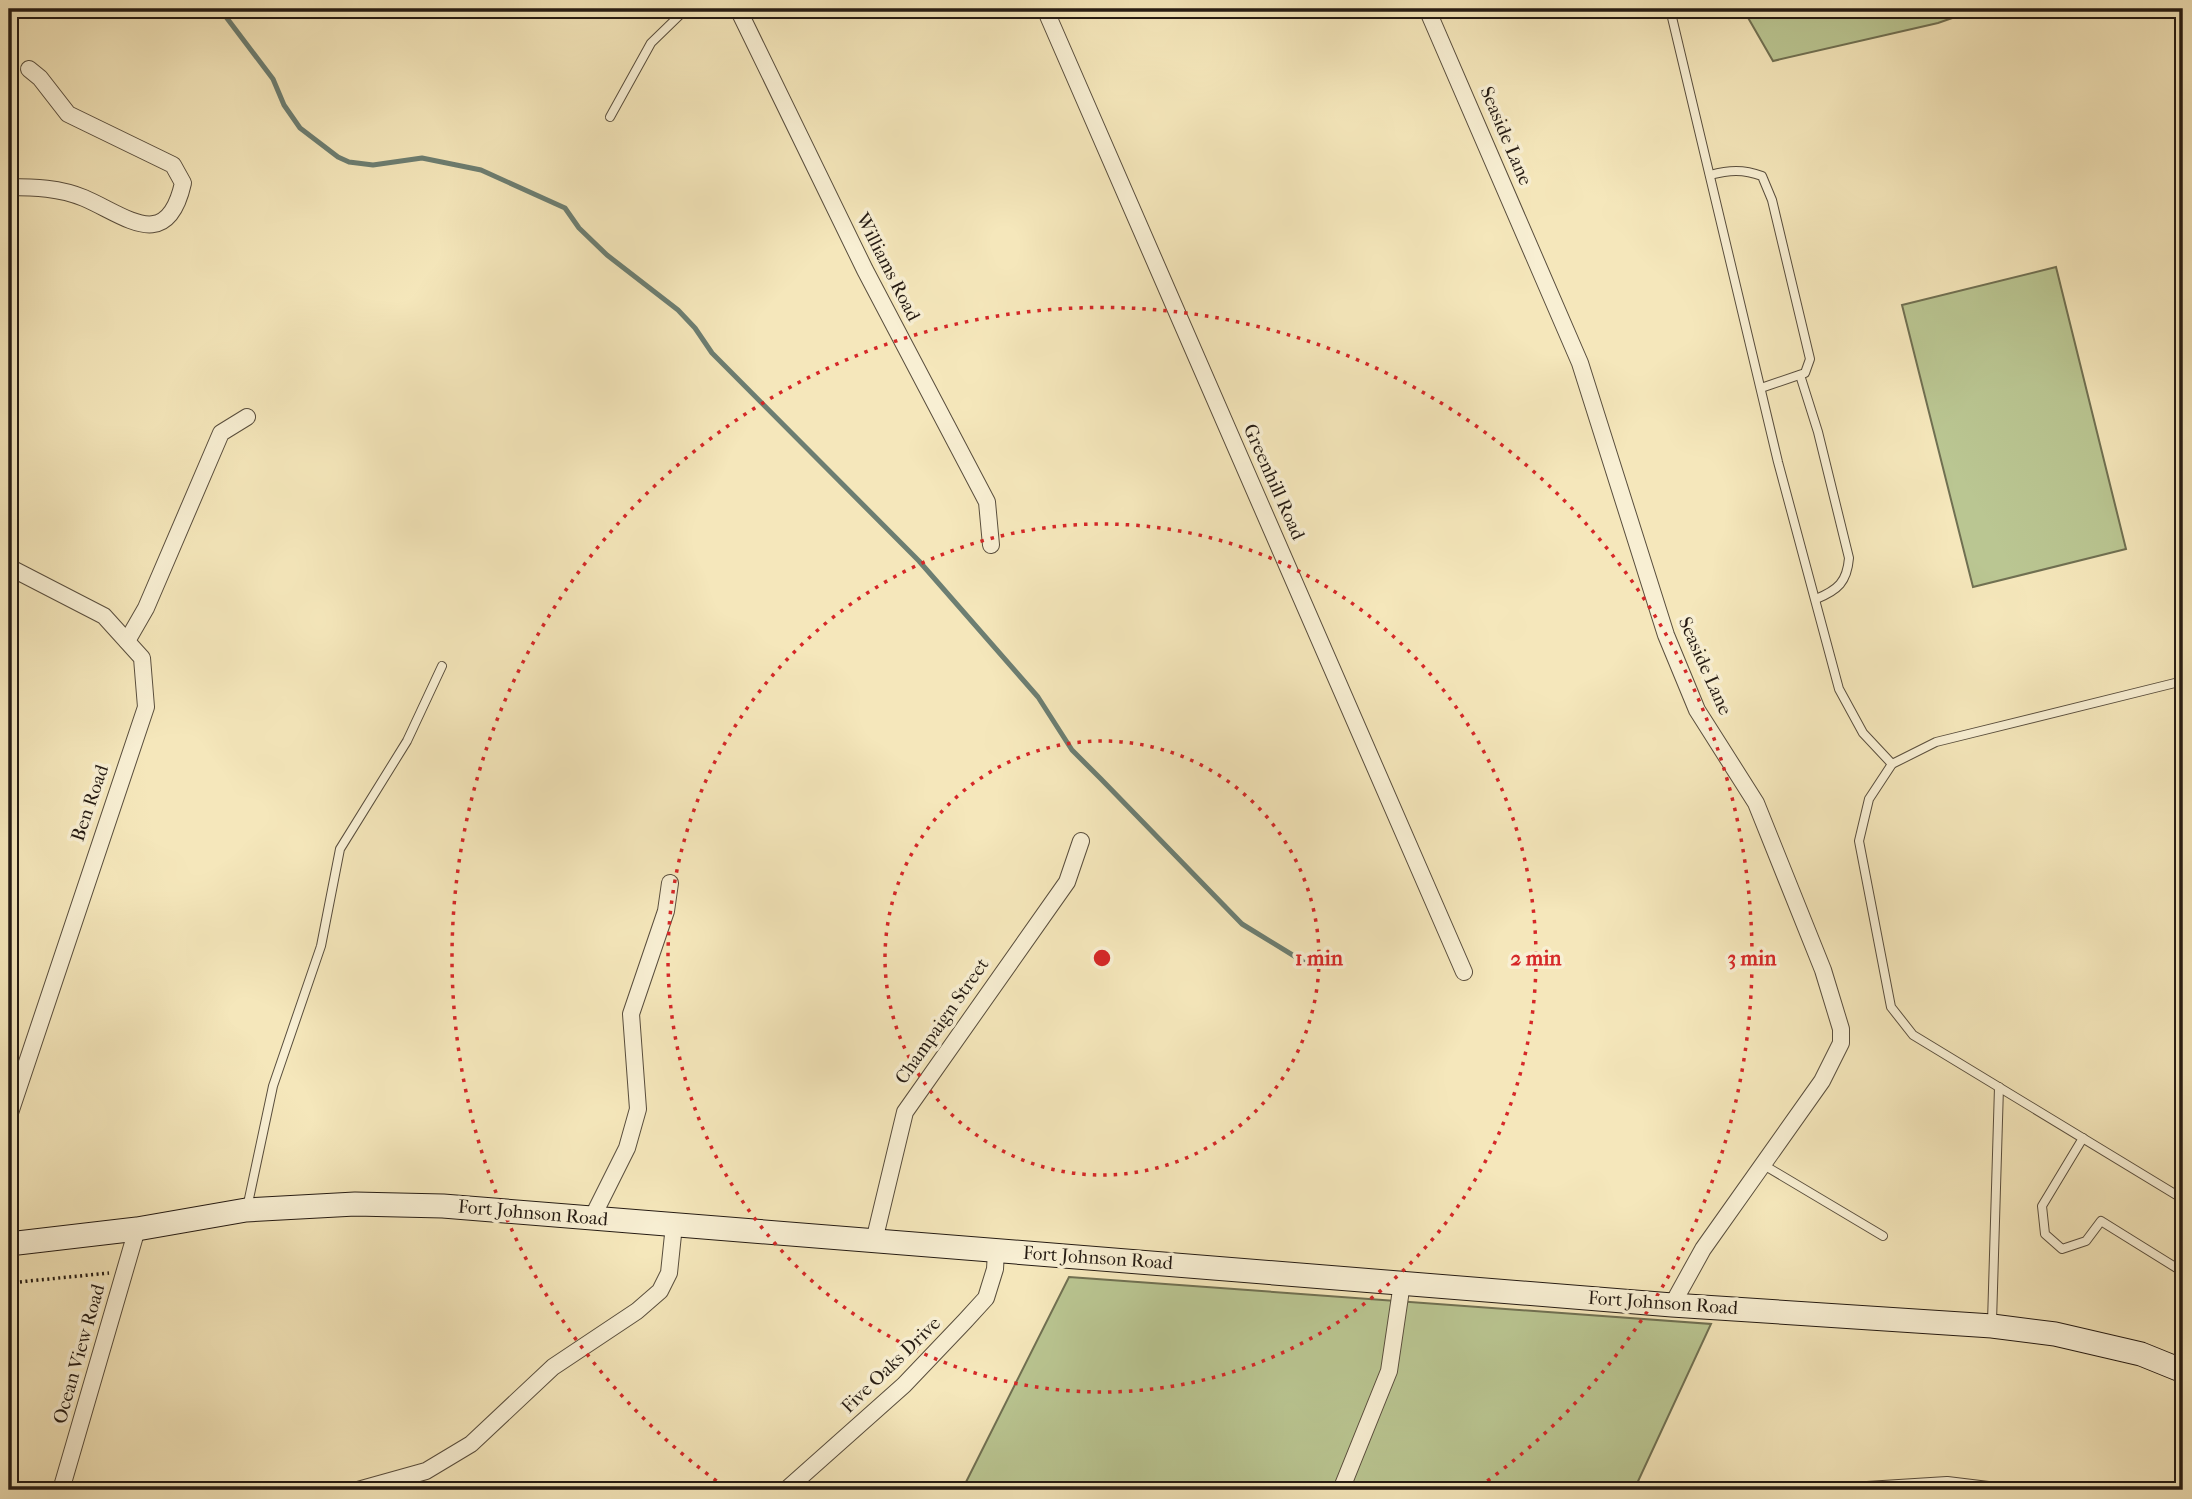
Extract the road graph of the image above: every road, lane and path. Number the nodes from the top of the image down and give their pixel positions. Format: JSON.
{"nodes":[{"id":1,"x":686,"y":9,"type":"edge"},
{"id":2,"x":738,"y":9,"type":"edge"},
{"id":3,"x":1045,"y":9,"type":"edge"},
{"id":4,"x":1427,"y":9,"type":"edge"},
{"id":5,"x":1670,"y":9,"type":"edge"},
{"id":6,"x":29,"y":69,"type":"dead end"},
{"id":7,"x":610,"y":117,"type":"dead end"},
{"id":8,"x":1710,"y":175,"type":"junction"},
{"id":9,"x":9,"y":187,"type":"edge"},
{"id":10,"x":1800,"y":375,"type":"junction"},
{"id":11,"x":1761,"y":388,"type":"junction"},
{"id":12,"x":247,"y":417,"type":"dead end"},
{"id":13,"x":991,"y":545,"type":"dead end"},
{"id":14,"x":9,"y":567,"type":"edge"},
{"id":15,"x":1816,"y":599,"type":"junction"},
{"id":16,"x":127,"y":641,"type":"junction"},
{"id":17,"x":442,"y":666,"type":"dead end"},
{"id":18,"x":2183,"y":681,"type":"edge"},
{"id":19,"x":1892,"y":764,"type":"junction"},
{"id":20,"x":1081,"y":841,"type":"dead end"},
{"id":21,"x":670,"y":883,"type":"dead end"},
{"id":22,"x":1464,"y":972,"type":"dead end"},
{"id":23,"x":1999,"y":1087,"type":"junction"},
{"id":24,"x":9,"y":1116,"type":"edge"},
{"id":25,"x":2083,"y":1138,"type":"junction"},
{"id":26,"x":1762,"y":1164,"type":"junction"},
{"id":27,"x":2183,"y":1199,"type":"edge"},
{"id":28,"x":246,"y":1210,"type":"junction"},
{"id":29,"x":592,"y":1218,"type":"junction"},
{"id":30,"x":674,"y":1225,"type":"junction"},
{"id":31,"x":137,"y":1229,"type":"junction"},
{"id":32,"x":1883,"y":1236,"type":"dead end"},
{"id":33,"x":874,"y":1241,"type":"junction"},
{"id":34,"x":9,"y":1244,"type":"edge"},
{"id":35,"x":996,"y":1252,"type":"junction"},
{"id":36,"x":2183,"y":1272,"type":"edge"},
{"id":37,"x":114,"y":1273,"type":"dead end"},
{"id":38,"x":9,"y":1283,"type":"edge"},
{"id":39,"x":1402,"y":1283,"type":"junction"},
{"id":40,"x":1672,"y":1305,"type":"junction"},
{"id":41,"x":1992,"y":1326,"type":"junction"},
{"id":42,"x":2183,"y":1371,"type":"edge"},
{"id":43,"x":61,"y":1490,"type":"edge"},
{"id":44,"x":358,"y":1490,"type":"edge"},
{"id":45,"x":786,"y":1490,"type":"edge"},
{"id":46,"x":1341,"y":1490,"type":"edge"},
{"id":47,"x":1867,"y":1490,"type":"edge"},
{"id":48,"x":1988,"y":1490,"type":"edge"}],
"edges":[{"from":1,"to":7,"type":"lane"},
{"from":2,"to":13,"type":"street","name":"Williams Road"},
{"from":3,"to":22,"type":"street","name":"Greenhill Road"},
{"from":4,"to":26,"type":"street","name":"Seaside Lane"},
{"from":5,"to":8,"type":"lane"},
{"from":6,"to":9,"type":"street"},
{"from":8,"to":10,"type":"lane"},
{"from":8,"to":11,"type":"lane"},
{"from":10,"to":11,"type":"lane"},
{"from":10,"to":15,"type":"lane"},
{"from":11,"to":15,"type":"lane"},
{"from":12,"to":16,"type":"street"},
{"from":14,"to":16,"type":"street","name":"Ben Road"},
{"from":15,"to":19,"type":"lane"},
{"from":16,"to":24,"type":"street","name":"Ben Road"},
{"from":17,"to":28,"type":"lane"},
{"from":18,"to":19,"type":"lane"},
{"from":19,"to":23,"type":"lane"},
{"from":20,"to":33,"type":"street","name":"Champaign Street"},
{"from":21,"to":29,"type":"street"},
{"from":23,"to":25,"type":"lane"},
{"from":23,"to":41,"type":"lane"},
{"from":25,"to":27,"type":"lane"},
{"from":25,"to":36,"type":"lane"},
{"from":26,"to":32,"type":"lane"},
{"from":26,"to":40,"type":"street","name":"Seaside Lane"},
{"from":28,"to":29,"type":"main road","name":"Fort Johnson Road"},
{"from":28,"to":31,"type":"main road","name":"Fort Johnson Road"},
{"from":29,"to":30,"type":"main road","name":"Fort Johnson Road"},
{"from":30,"to":33,"type":"main road","name":"Fort Johnson Road"},
{"from":30,"to":44,"type":"street"},
{"from":31,"to":34,"type":"main road","name":"Fort Johnson Road"},
{"from":31,"to":43,"type":"street","name":"Ocean View Road"},
{"from":33,"to":35,"type":"main road","name":"Fort Johnson Road"},
{"from":35,"to":39,"type":"main road","name":"Fort Johnson Road"},
{"from":35,"to":45,"type":"street","name":"Five Oaks Drive"},
{"from":37,"to":38,"type":"path"},
{"from":39,"to":40,"type":"main road","name":"Fort Johnson Road"},
{"from":39,"to":46,"type":"street"},
{"from":40,"to":41,"type":"main road","name":"Fort Johnson Road"},
{"from":41,"to":42,"type":"main road","name":"Fort Johnson Road"},
{"from":47,"to":48,"type":"street"}]}
